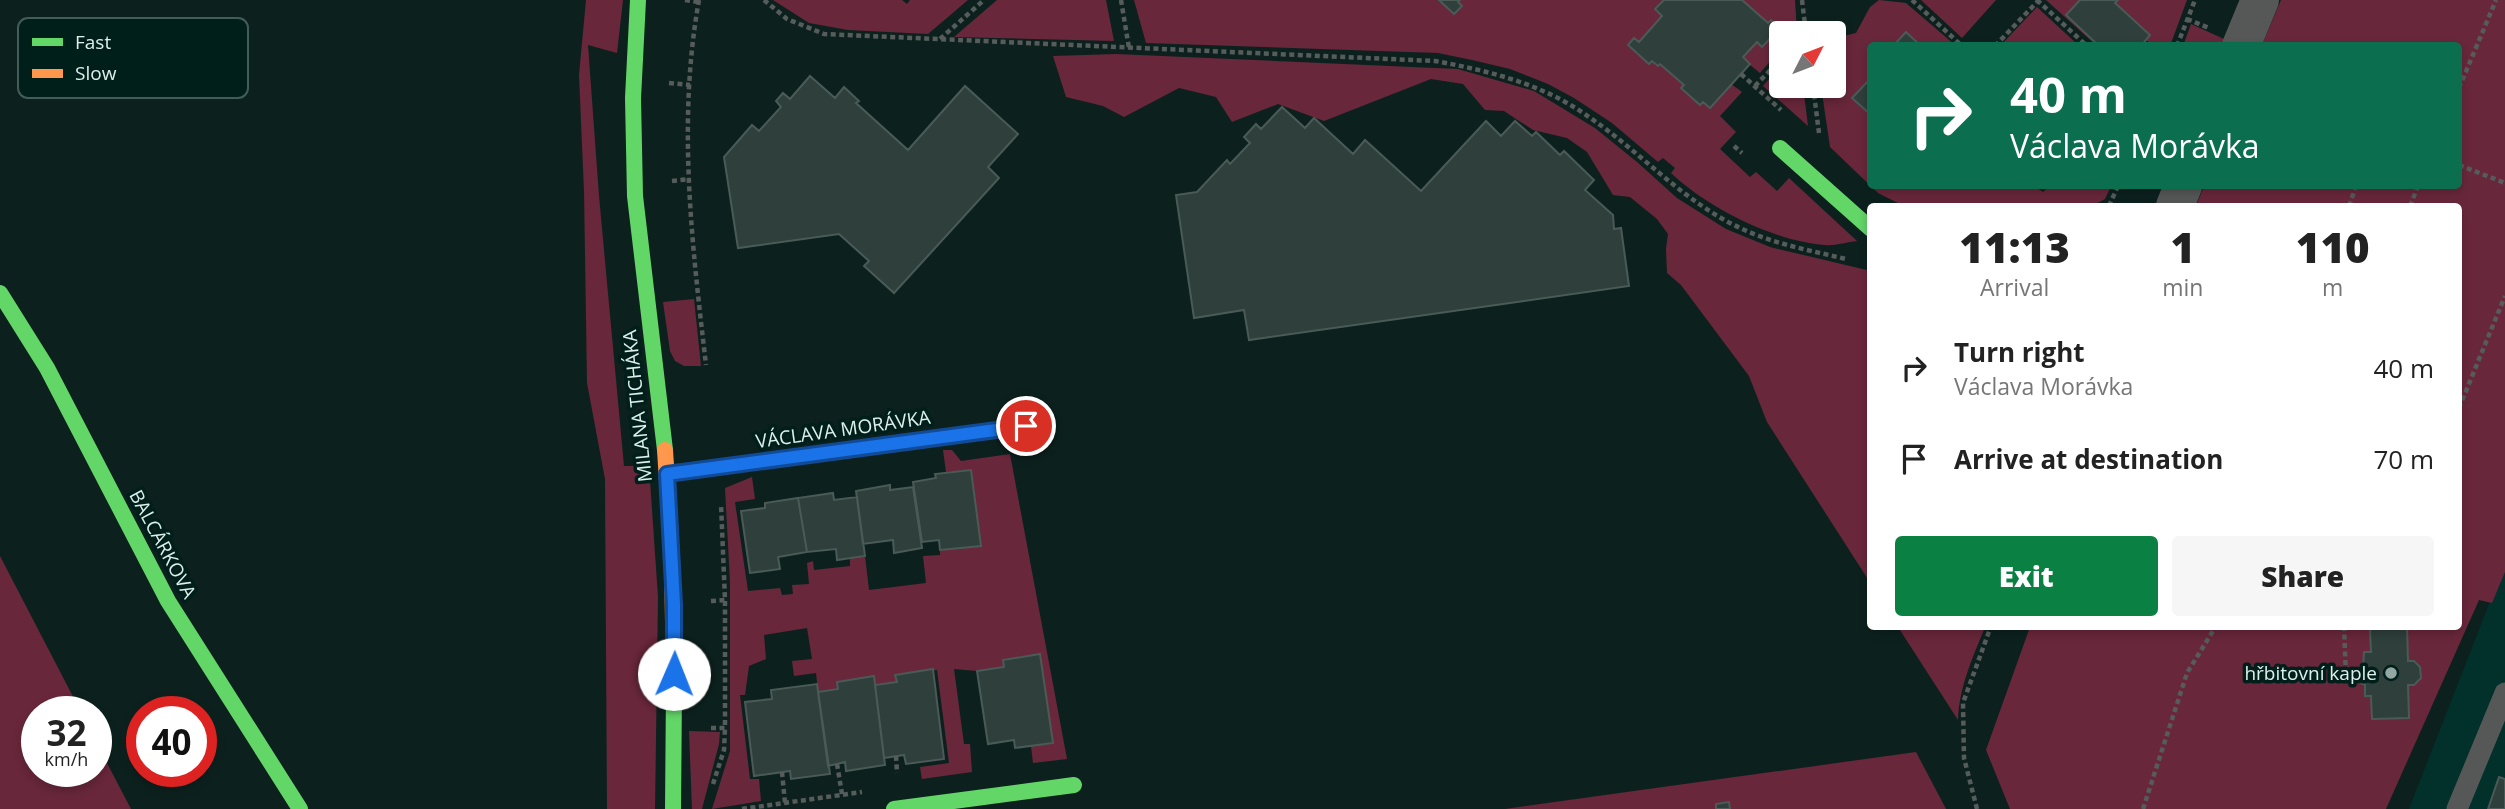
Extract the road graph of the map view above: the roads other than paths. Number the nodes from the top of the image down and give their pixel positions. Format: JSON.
{"nodes":[{"id":1,"x":638,"y":0,"type":"edge"},
{"id":2,"x":2260,"y":0,"type":"edge"},
{"id":3,"x":2243,"y":42,"type":"edge"},
{"id":4,"x":1780,"y":148,"type":"dead end"},
{"id":5,"x":1867,"y":225,"type":"edge"},
{"id":6,"x":0,"y":293,"type":"edge"},
{"id":7,"x":1026,"y":426,"type":"dead end"},
{"id":8,"x":667,"y":474,"type":"junction"},
{"id":9,"x":2505,"y":693,"type":"edge"},
{"id":10,"x":1074,"y":785,"type":"dead end"},
{"id":11,"x":300,"y":809,"type":"edge"},
{"id":12,"x":673,"y":809,"type":"edge"},
{"id":13,"x":894,"y":809,"type":"edge"},
{"id":14,"x":2457,"y":809,"type":"edge"}],
"edges":[{"from":1,"to":8,"type":"street","name":"MILANA TICHÁKA"},
{"from":2,"to":3,"type":"street"},
{"from":4,"to":5,"type":"street"},
{"from":6,"to":11,"type":"street","name":"BALCÁRKOVA"},
{"from":7,"to":8,"type":"street","name":"VÁCLAVA MORÁVKA"},
{"from":8,"to":12,"type":"street","name":"MILANA TICHÁKA"},
{"from":9,"to":14,"type":"lane"},
{"from":10,"to":13,"type":"street"}]}
